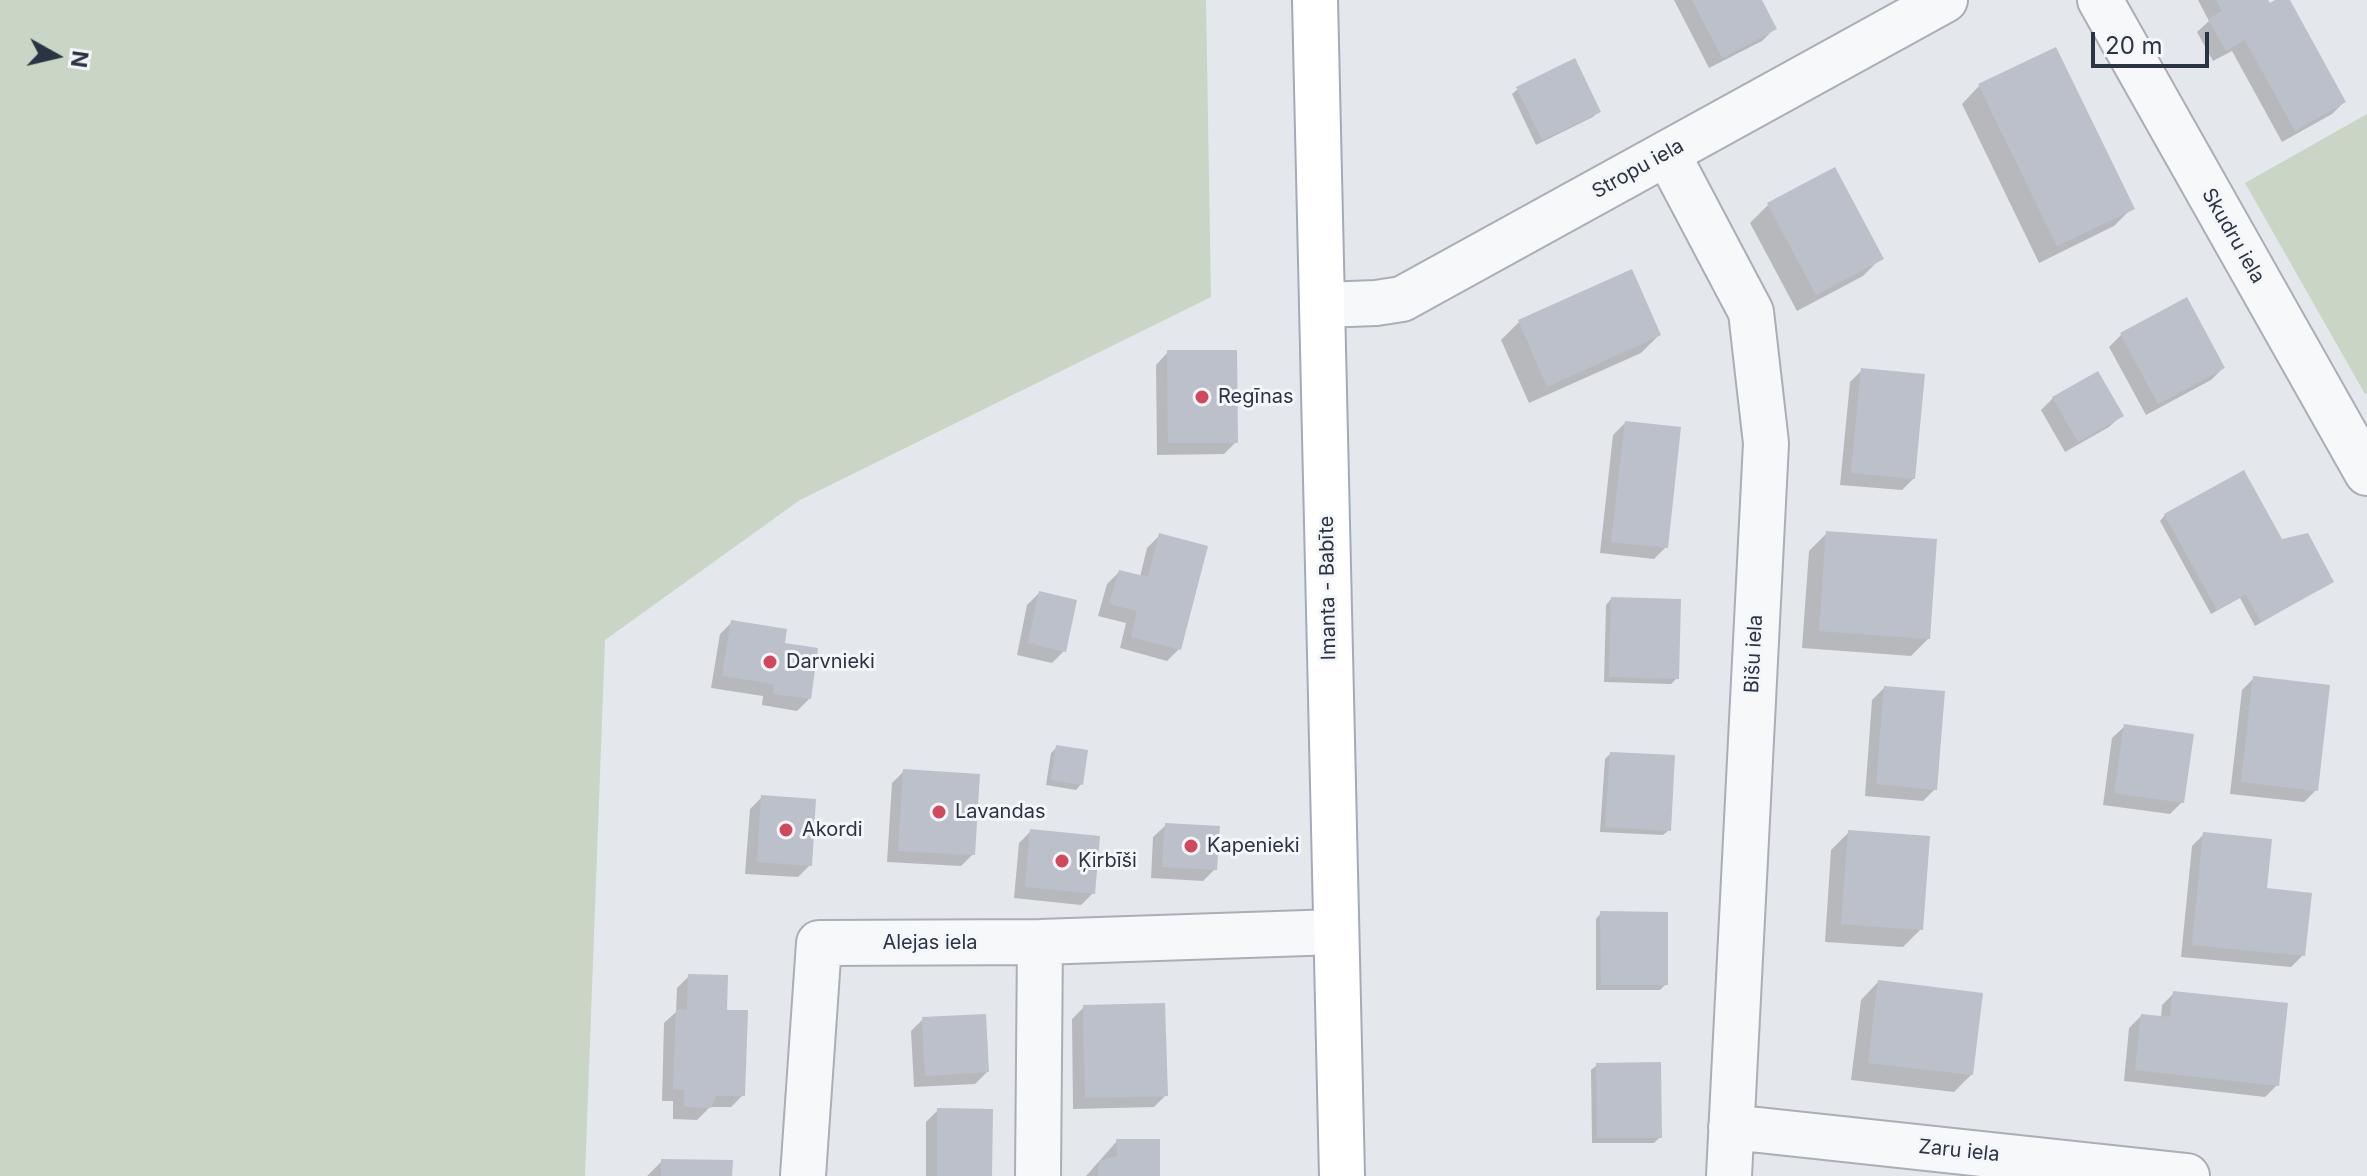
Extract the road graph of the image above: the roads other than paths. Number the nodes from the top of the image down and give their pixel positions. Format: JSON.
{"nodes":[{"id":1,"x":1315,"y":0,"type":"edge"},
{"id":2,"x":1945,"y":0,"type":"edge"},
{"id":3,"x":2100,"y":0,"type":"edge"},
{"id":4,"x":1667,"y":153,"type":"junction"},
{"id":5,"x":1322,"y":305,"type":"junction"},
{"id":6,"x":2367,"y":473,"type":"edge"},
{"id":7,"x":1336,"y":932,"type":"junction"},
{"id":8,"x":1040,"y":942,"type":"junction"},
{"id":9,"x":1731,"y":1127,"type":"junction"},
{"id":10,"x":803,"y":1176,"type":"edge"},
{"id":11,"x":1038,"y":1176,"type":"edge"},
{"id":12,"x":1342,"y":1176,"type":"edge"},
{"id":13,"x":1729,"y":1176,"type":"edge"},
{"id":14,"x":2187,"y":1176,"type":"edge"}],
"edges":[{"from":1,"to":5,"type":"main road","name":"Imanta - Babīte"},
{"from":2,"to":4,"type":"street","name":"Stropu iela"},
{"from":3,"to":6,"type":"street","name":"Skudru iela"},
{"from":4,"to":5,"type":"street","name":"Stropu iela"},
{"from":4,"to":9,"type":"street","name":"Bišu iela"},
{"from":5,"to":7,"type":"main road","name":"Imanta - Babīte"},
{"from":7,"to":8,"type":"street"},
{"from":7,"to":12,"type":"main road","name":"Imanta - Babīte"},
{"from":8,"to":10,"type":"street","name":"Alejas iela"},
{"from":8,"to":11,"type":"street"},
{"from":9,"to":13,"type":"street","name":"Bišu iela"},
{"from":9,"to":14,"type":"street","name":"Zaru iela"}]}
